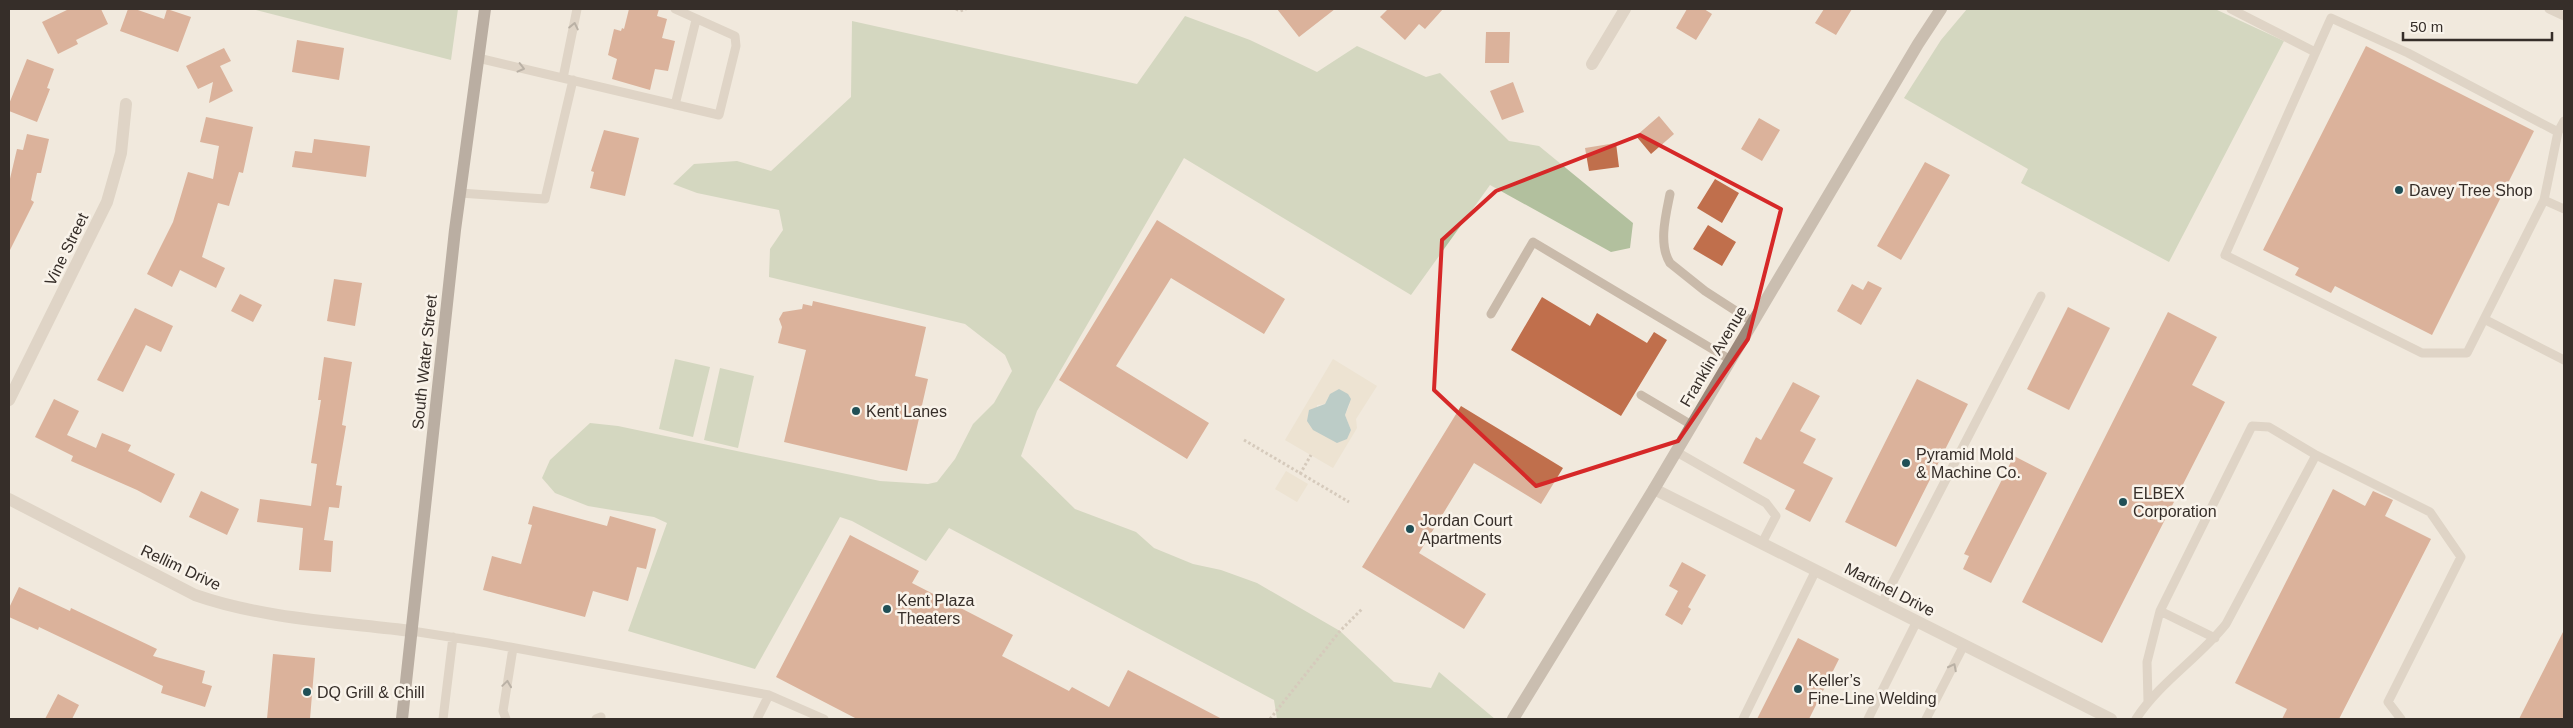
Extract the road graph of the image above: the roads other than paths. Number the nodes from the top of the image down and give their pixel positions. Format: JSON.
{"nodes":[{"id":1,"x":485,"y":9,"type":"edge"},
{"id":2,"x":577,"y":9,"type":"edge"},
{"id":3,"x":675,"y":9,"type":"edge"},
{"id":4,"x":1625,"y":9,"type":"edge"},
{"id":5,"x":1941,"y":9,"type":"edge"},
{"id":6,"x":2231,"y":9,"type":"edge"},
{"id":7,"x":2335,"y":9,"type":"edge"},
{"id":8,"x":2549,"y":9,"type":"edge"},
{"id":9,"x":2564,"y":16,"type":"edge"},
{"id":10,"x":2331,"y":18,"type":"junction"},
{"id":11,"x":696,"y":20,"type":"junction"},
{"id":12,"x":2314,"y":52,"type":"junction"},
{"id":13,"x":478,"y":58,"type":"junction"},
{"id":14,"x":1592,"y":64,"type":"dead end"},
{"id":15,"x":563,"y":78,"type":"junction"},
{"id":16,"x":573,"y":80,"type":"junction"},
{"id":17,"x":126,"y":104,"type":"dead end"},
{"id":18,"x":675,"y":105,"type":"junction"},
{"id":19,"x":2564,"y":121,"type":"edge"},
{"id":20,"x":2558,"y":132,"type":"junction"},
{"id":21,"x":460,"y":193,"type":"junction"},
{"id":22,"x":1670,"y":194,"type":"dead end"},
{"id":23,"x":2544,"y":200,"type":"junction"},
{"id":24,"x":2564,"y":209,"type":"edge"},
{"id":25,"x":2042,"y":296,"type":"dead end"},
{"id":26,"x":1491,"y":314,"type":"dead end"},
{"id":27,"x":2484,"y":319,"type":"junction"},
{"id":28,"x":1753,"y":322,"type":"junction"},
{"id":29,"x":1729,"y":359,"type":"junction"},
{"id":30,"x":2564,"y":360,"type":"edge"},
{"id":31,"x":1642,"y":396,"type":"dead end"},
{"id":32,"x":9,"y":400,"type":"edge"},
{"id":33,"x":1690,"y":424,"type":"junction"},
{"id":34,"x":1675,"y":451,"type":"junction"},
{"id":35,"x":2316,"y":455,"type":"junction"},
{"id":36,"x":1654,"y":489,"type":"junction"},
{"id":37,"x":9,"y":499,"type":"edge"},
{"id":38,"x":1762,"y":543,"type":"junction"},
{"id":39,"x":1816,"y":570,"type":"junction"},
{"id":40,"x":1882,"y":603,"type":"junction"},
{"id":41,"x":2160,"y":611,"type":"junction"},
{"id":42,"x":1917,"y":621,"type":"junction"},
{"id":43,"x":412,"y":631,"type":"junction"},
{"id":44,"x":453,"y":637,"type":"junction"},
{"id":45,"x":2215,"y":638,"type":"junction"},
{"id":46,"x":1964,"y":645,"type":"junction"},
{"id":47,"x":513,"y":648,"type":"junction"},
{"id":48,"x":769,"y":695,"type":"junction"},
{"id":49,"x":2148,"y":701,"type":"junction"},
{"id":50,"x":402,"y":719,"type":"edge"},
{"id":51,"x":443,"y":719,"type":"edge"},
{"id":52,"x":506,"y":719,"type":"edge"},
{"id":53,"x":757,"y":719,"type":"edge"},
{"id":54,"x":824,"y":719,"type":"edge"},
{"id":55,"x":1513,"y":719,"type":"edge"},
{"id":56,"x":1743,"y":719,"type":"edge"},
{"id":57,"x":1868,"y":719,"type":"edge"},
{"id":58,"x":1926,"y":719,"type":"edge"},
{"id":59,"x":2111,"y":719,"type":"edge"},
{"id":60,"x":2136,"y":719,"type":"edge"},
{"id":61,"x":2401,"y":719,"type":"edge"}],
"edges":[{"from":1,"to":13,"type":"main road","name":"South Water Street"},
{"from":15,"to":2,"type":"lane","one_way":true},
{"from":3,"to":11,"type":"lane"},
{"from":4,"to":14,"type":"street"},
{"from":5,"to":28,"type":"street","name":"Franklin Avenue"},
{"from":6,"to":12,"type":"lane"},
{"from":7,"to":10,"type":"lane"},
{"from":8,"to":9,"type":"lane"},
{"from":10,"to":12,"type":"lane"},
{"from":10,"to":20,"type":"lane"},
{"from":11,"to":18,"type":"lane"},
{"from":11,"to":18,"type":"lane"},
{"from":12,"to":27,"type":"lane"},
{"from":13,"to":15,"type":"lane","one_way":true},
{"from":13,"to":21,"type":"main road","name":"South Water Street"},
{"from":15,"to":16,"type":"lane"},
{"from":16,"to":18,"type":"lane"},
{"from":16,"to":21,"type":"lane"},
{"from":17,"to":32,"type":"street","name":"Vine Street"},
{"from":19,"to":20,"type":"lane"},
{"from":20,"to":23,"type":"lane"},
{"from":21,"to":43,"type":"main road","name":"South Water Street"},
{"from":22,"to":28,"type":"lane"},
{"from":23,"to":24,"type":"lane"},
{"from":23,"to":27,"type":"lane"},
{"from":25,"to":40,"type":"lane"},
{"from":26,"to":29,"type":"lane"},
{"from":27,"to":30,"type":"lane"},
{"from":28,"to":29,"type":"street","name":"Franklin Avenue"},
{"from":29,"to":33,"type":"street","name":"Franklin Avenue"},
{"from":31,"to":33,"type":"lane"},
{"from":33,"to":34,"type":"street","name":"Franklin Avenue"},
{"from":34,"to":36,"type":"street","name":"Franklin Avenue"},
{"from":34,"to":38,"type":"lane"},
{"from":35,"to":41,"type":"lane"},
{"from":35,"to":45,"type":"lane"},
{"from":35,"to":61,"type":"lane"},
{"from":36,"to":38,"type":"street","name":"Martinel Drive"},
{"from":36,"to":55,"type":"street","name":"Franklin Avenue"},
{"from":37,"to":43,"type":"street","name":"Rellim Drive"},
{"from":38,"to":39,"type":"street","name":"Martinel Drive"},
{"from":39,"to":40,"type":"street","name":"Martinel Drive"},
{"from":39,"to":56,"type":"lane"},
{"from":40,"to":42,"type":"street","name":"Martinel Drive"},
{"from":41,"to":45,"type":"lane"},
{"from":41,"to":49,"type":"lane"},
{"from":42,"to":46,"type":"street","name":"Martinel Drive"},
{"from":42,"to":57,"type":"lane"},
{"from":43,"to":44,"type":"lane"},
{"from":43,"to":50,"type":"main road","name":"South Water Street"},
{"from":44,"to":47,"type":"lane"},
{"from":44,"to":51,"type":"lane"},
{"from":45,"to":49,"type":"lane"},
{"from":58,"to":46,"type":"lane","one_way":true},
{"from":46,"to":59,"type":"street","name":"Martinel Drive"},
{"from":47,"to":48,"type":"lane"},
{"from":52,"to":47,"type":"lane","one_way":true},
{"from":48,"to":53,"type":"lane"},
{"from":48,"to":54,"type":"lane"},
{"from":49,"to":60,"type":"lane"}]}
